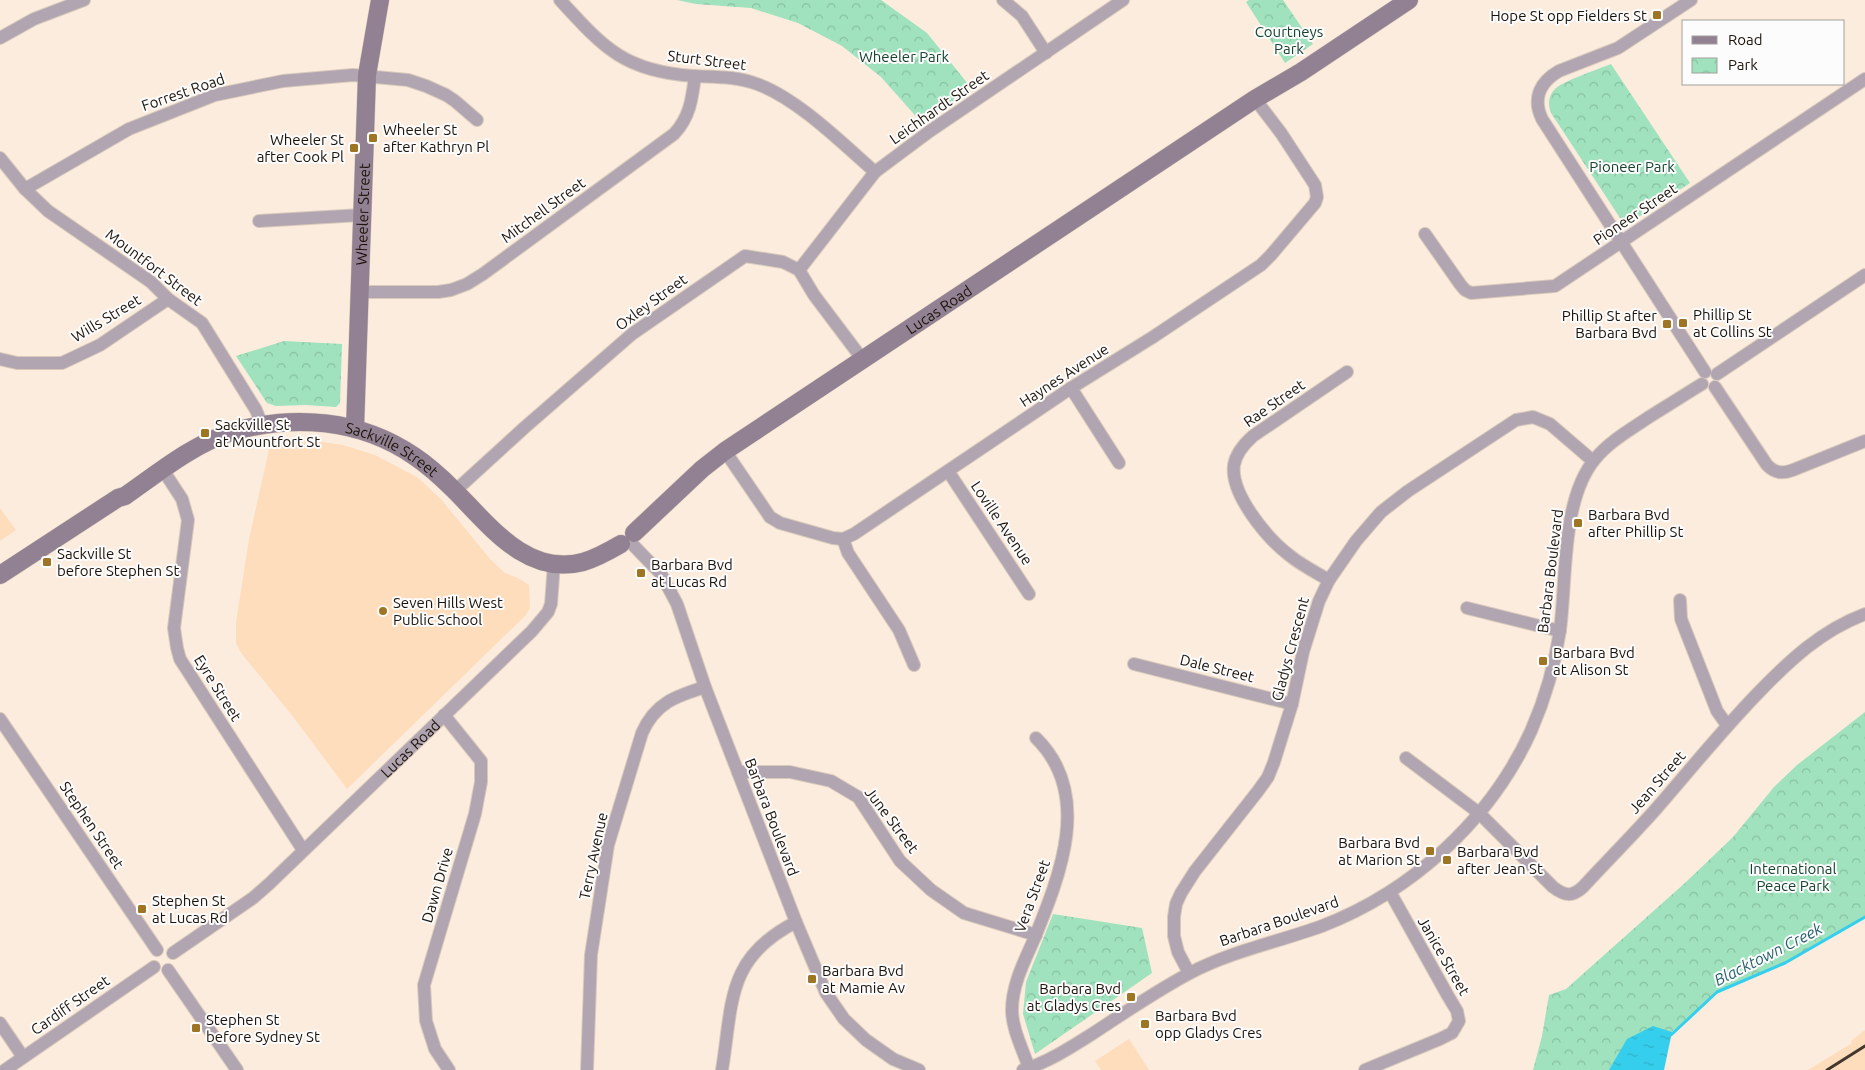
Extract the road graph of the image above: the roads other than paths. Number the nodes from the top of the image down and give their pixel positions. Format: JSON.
{"nodes":[{"id":1,"x":84,"y":0,"type":"edge"},
{"id":2,"x":380,"y":0,"type":"edge"},
{"id":3,"x":560,"y":0,"type":"edge"},
{"id":4,"x":1003,"y":0,"type":"edge"},
{"id":5,"x":1123,"y":0,"type":"edge"},
{"id":6,"x":1393,"y":0,"type":"edge"},
{"id":7,"x":1409,"y":0,"type":"edge"},
{"id":8,"x":1691,"y":0,"type":"edge"},
{"id":9,"x":0,"y":38,"type":"edge"},
{"id":10,"x":1046,"y":53,"type":"junction"},
{"id":11,"x":367,"y":75,"type":"junction"},
{"id":12,"x":695,"y":76,"type":"junction"},
{"id":13,"x":1865,"y":79,"type":"edge"},
{"id":14,"x":1255,"y":99,"type":"junction"},
{"id":15,"x":477,"y":120,"type":"dead end"},
{"id":16,"x":0,"y":158,"type":"edge"},
{"id":17,"x":874,"y":172,"type":"junction"},
{"id":18,"x":25,"y":189,"type":"junction"},
{"id":19,"x":361,"y":215,"type":"junction"},
{"id":20,"x":259,"y":221,"type":"dead end"},
{"id":21,"x":1426,"y":234,"type":"dead end"},
{"id":22,"x":1622,"y":243,"type":"junction"},
{"id":23,"x":799,"y":270,"type":"junction"},
{"id":24,"x":1865,"y":275,"type":"edge"},
{"id":25,"x":360,"y":292,"type":"junction"},
{"id":26,"x":168,"y":298,"type":"junction"},
{"id":27,"x":0,"y":359,"type":"edge"},
{"id":28,"x":863,"y":360,"type":"junction"},
{"id":29,"x":1347,"y":372,"type":"dead end"},
{"id":30,"x":1710,"y":379,"type":"junction"},
{"id":31,"x":1071,"y":388,"type":"junction"},
{"id":32,"x":262,"y":425,"type":"junction"},
{"id":33,"x":356,"y":429,"type":"junction"},
{"id":34,"x":1865,"y":440,"type":"edge"},
{"id":35,"x":725,"y":451,"type":"junction"},
{"id":36,"x":1593,"y":461,"type":"junction"},
{"id":37,"x":1119,"y":462,"type":"dead end"},
{"id":38,"x":163,"y":470,"type":"junction"},
{"id":39,"x":948,"y":471,"type":"junction"},
{"id":40,"x":455,"y":491,"type":"junction"},
{"id":41,"x":125,"y":496,"type":"junction"},
{"id":42,"x":843,"y":538,"type":"junction"},
{"id":43,"x":629,"y":541,"type":"junction"},
{"id":44,"x":554,"y":564,"type":"junction"},
{"id":45,"x":0,"y":575,"type":"edge"},
{"id":46,"x":1328,"y":580,"type":"junction"},
{"id":47,"x":0,"y":586,"type":"edge"},
{"id":48,"x":1029,"y":594,"type":"dead end"},
{"id":49,"x":1680,"y":600,"type":"dead end"},
{"id":50,"x":1467,"y":608,"type":"dead end"},
{"id":51,"x":1865,"y":614,"type":"edge"},
{"id":52,"x":1560,"y":630,"type":"junction"},
{"id":53,"x":1134,"y":664,"type":"dead end"},
{"id":54,"x":914,"y":665,"type":"dead end"},
{"id":55,"x":705,"y":687,"type":"junction"},
{"id":56,"x":1292,"y":704,"type":"junction"},
{"id":57,"x":444,"y":715,"type":"junction"},
{"id":58,"x":0,"y":719,"type":"edge"},
{"id":59,"x":1727,"y":725,"type":"junction"},
{"id":60,"x":1036,"y":738,"type":"dead end"},
{"id":61,"x":1406,"y":758,"type":"dead end"},
{"id":62,"x":738,"y":772,"type":"junction"},
{"id":63,"x":1479,"y":812,"type":"junction"},
{"id":64,"x":303,"y":850,"type":"junction"},
{"id":65,"x":1390,"y":892,"type":"junction"},
{"id":66,"x":796,"y":922,"type":"junction"},
{"id":67,"x":1036,"y":935,"type":"junction"},
{"id":68,"x":157,"y":950,"type":"junction"},
{"id":69,"x":173,"y":953,"type":"junction"},
{"id":70,"x":154,"y":967,"type":"junction"},
{"id":71,"x":168,"y":970,"type":"junction"},
{"id":72,"x":1189,"y":973,"type":"junction"},
{"id":73,"x":0,"y":1023,"type":"edge"},
{"id":74,"x":23,"y":1057,"type":"junction"},
{"id":75,"x":1026,"y":1069,"type":"edge"},
{"id":76,"x":4,"y":1070,"type":"edge"},
{"id":77,"x":237,"y":1070,"type":"edge"},
{"id":78,"x":449,"y":1070,"type":"edge"},
{"id":79,"x":587,"y":1070,"type":"edge"},
{"id":80,"x":722,"y":1070,"type":"edge"},
{"id":81,"x":919,"y":1070,"type":"edge"},
{"id":82,"x":1365,"y":1070,"type":"edge"}],
"edges":[{"from":1,"to":9,"type":"street"},
{"from":2,"to":11,"type":"street","name":"Wheeler Street"},
{"from":3,"to":12,"type":"street","name":"Sturt Street"},
{"from":4,"to":10,"type":"street"},
{"from":5,"to":10,"type":"street","name":"Leichhardt Street"},
{"from":6,"to":14,"type":"street","name":"Lucas Road"},
{"from":7,"to":14,"type":"street","name":"Lucas Road"},
{"from":8,"to":22,"type":"street"},
{"from":10,"to":17,"type":"street","name":"Leichhardt Street"},
{"from":11,"to":15,"type":"street","name":"Forrest Road"},
{"from":11,"to":18,"type":"street","name":"Forrest Road"},
{"from":11,"to":19,"type":"street","name":"Wheeler Street"},
{"from":12,"to":17,"type":"street","name":"Sturt Street"},
{"from":12,"to":25,"type":"street","name":"Mitchell Street"},
{"from":13,"to":22,"type":"street","name":"Pioneer Street"},
{"from":14,"to":28,"type":"street","name":"Lucas Road"},
{"from":14,"to":31,"type":"street","name":"Haynes Avenue"},
{"from":16,"to":18,"type":"street","name":"Mountfort Street"},
{"from":17,"to":23,"type":"street","name":"Leichhardt Street"},
{"from":18,"to":26,"type":"street","name":"Mountfort Street"},
{"from":19,"to":20,"type":"street"},
{"from":19,"to":25,"type":"street","name":"Wheeler Street"},
{"from":21,"to":22,"type":"street","name":"Pioneer Street"},
{"from":22,"to":30,"type":"street"},
{"from":23,"to":28,"type":"street"},
{"from":23,"to":40,"type":"street","name":"Oxley Street"},
{"from":24,"to":30,"type":"street","name":"Barbara Boulevard"},
{"from":25,"to":33,"type":"street","name":"Wheeler Street"},
{"from":26,"to":27,"type":"street","name":"Wills Street"},
{"from":26,"to":32,"type":"street","name":"Mountfort Street"},
{"from":28,"to":35,"type":"street","name":"Lucas Road"},
{"from":29,"to":46,"type":"street","name":"Rae Street"},
{"from":30,"to":34,"type":"street"},
{"from":30,"to":36,"type":"street","name":"Barbara Boulevard"},
{"from":31,"to":37,"type":"street"},
{"from":31,"to":39,"type":"street","name":"Haynes Avenue"},
{"from":32,"to":33,"type":"street","name":"Sackville Street"},
{"from":32,"to":38,"type":"street","name":"Sackville Street"},
{"from":33,"to":40,"type":"street","name":"Sackville Street"},
{"from":35,"to":42,"type":"street"},
{"from":35,"to":43,"type":"street","name":"Lucas Road"},
{"from":36,"to":46,"type":"street","name":"Gladys Crescent"},
{"from":36,"to":52,"type":"street","name":"Barbara Boulevard"},
{"from":38,"to":41,"type":"street","name":"Sackville Street"},
{"from":38,"to":64,"type":"street","name":"Eyre Street"},
{"from":39,"to":42,"type":"street","name":"Haynes Avenue"},
{"from":39,"to":48,"type":"street","name":"Loville Avenue"},
{"from":40,"to":44,"type":"street","name":"Sackville Street"},
{"from":41,"to":45,"type":"street","name":"Sackville Street"},
{"from":41,"to":47,"type":"street","name":"Sackville Street"},
{"from":42,"to":54,"type":"street"},
{"from":43,"to":44,"type":"street","name":"Lucas Road"},
{"from":43,"to":55,"type":"street","name":"Barbara Boulevard"},
{"from":44,"to":57,"type":"street","name":"Lucas Road"},
{"from":46,"to":56,"type":"street","name":"Gladys Crescent"},
{"from":49,"to":59,"type":"street"},
{"from":50,"to":52,"type":"street"},
{"from":51,"to":59,"type":"street","name":"Jean Street"},
{"from":52,"to":63,"type":"street","name":"Barbara Boulevard"},
{"from":53,"to":56,"type":"street","name":"Dale Street"},
{"from":55,"to":62,"type":"street","name":"Barbara Boulevard"},
{"from":55,"to":79,"type":"street","name":"Terry Avenue"},
{"from":56,"to":72,"type":"street","name":"Gladys Crescent"},
{"from":57,"to":64,"type":"street","name":"Lucas Road"},
{"from":57,"to":78,"type":"street","name":"Dawn Drive"},
{"from":58,"to":68,"type":"street","name":"Stephen Street"},
{"from":59,"to":63,"type":"street","name":"Jean Street"},
{"from":60,"to":67,"type":"street","name":"Vera Street"},
{"from":61,"to":63,"type":"street"},
{"from":62,"to":66,"type":"street","name":"Barbara Boulevard"},
{"from":62,"to":67,"type":"street","name":"June Street"},
{"from":63,"to":65,"type":"street","name":"Barbara Boulevard"},
{"from":64,"to":69,"type":"street","name":"Lucas Road"},
{"from":65,"to":72,"type":"street","name":"Barbara Boulevard"},
{"from":65,"to":82,"type":"street","name":"Janice Street"},
{"from":66,"to":80,"type":"street"},
{"from":66,"to":81,"type":"street","name":"Barbara Boulevard"},
{"from":67,"to":75,"type":"street","name":"Vera Street"},
{"from":68,"to":69,"type":"street"},
{"from":68,"to":70,"type":"street"},
{"from":69,"to":71,"type":"street"},
{"from":70,"to":71,"type":"street"},
{"from":70,"to":74,"type":"street","name":"Cardiff Street"},
{"from":71,"to":77,"type":"street"},
{"from":72,"to":75,"type":"street","name":"Barbara Boulevard"},
{"from":73,"to":74,"type":"street"},
{"from":74,"to":76,"type":"street","name":"Cardiff Street"}]}
